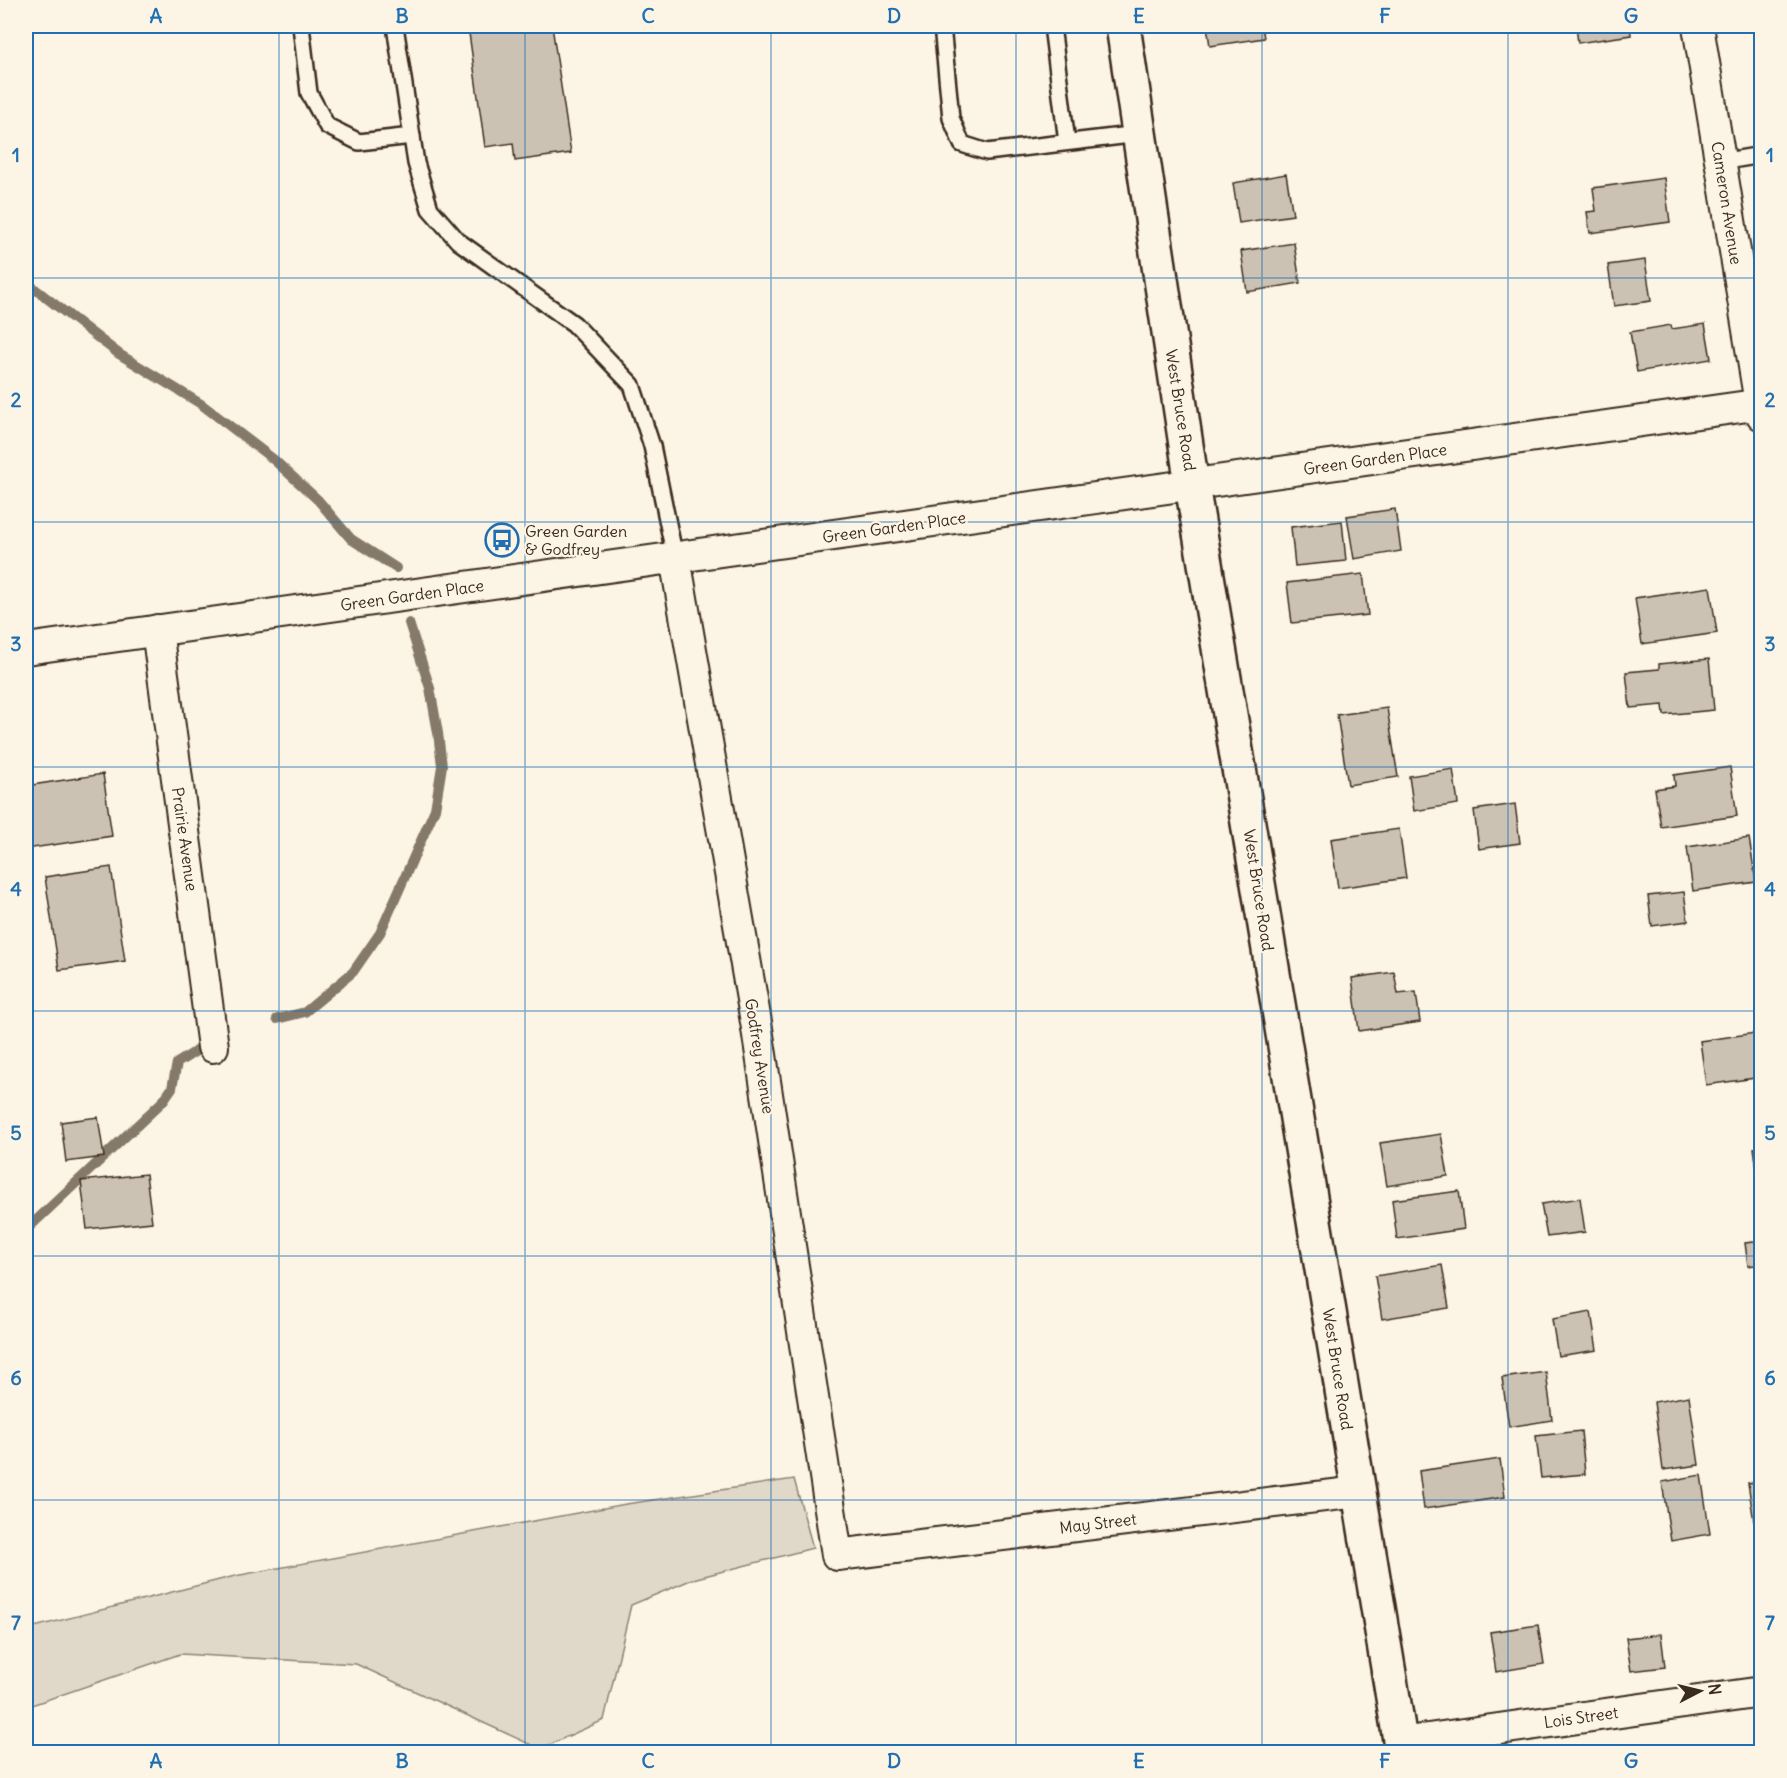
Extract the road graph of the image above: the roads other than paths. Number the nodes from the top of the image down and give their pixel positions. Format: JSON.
{"nodes":[{"id":1,"x":301,"y":26,"type":"edge"},
{"id":2,"x":395,"y":26,"type":"edge"},
{"id":3,"x":942,"y":26,"type":"edge"},
{"id":4,"x":1052,"y":26,"type":"edge"},
{"id":5,"x":1123,"y":26,"type":"edge"},
{"id":6,"x":1698,"y":26,"type":"edge"},
{"id":7,"x":1139,"y":134,"type":"junction"},
{"id":8,"x":412,"y":136,"type":"junction"},
{"id":9,"x":1067,"y":142,"type":"junction"},
{"id":10,"x":1761,"y":155,"type":"edge"},
{"id":11,"x":1720,"y":162,"type":"junction"},
{"id":12,"x":1761,"y":408,"type":"edge"},
{"id":13,"x":1192,"y":485,"type":"junction"},
{"id":14,"x":675,"y":558,"type":"junction"},
{"id":15,"x":157,"y":630,"type":"junction"},
{"id":16,"x":26,"y":649,"type":"edge"},
{"id":17,"x":213,"y":1047,"type":"dead end"},
{"id":18,"x":1359,"y":1492,"type":"junction"},
{"id":19,"x":837,"y":1555,"type":"joint"},
{"id":20,"x":1761,"y":1692,"type":"edge"},
{"id":21,"x":1401,"y":1748,"type":"edge"}],
"edges":[{"from":1,"to":8,"type":"lane"},
{"from":2,"to":8,"type":"lane"},
{"from":3,"to":9,"type":"lane"},
{"from":4,"to":9,"type":"lane"},
{"from":5,"to":7,"type":"street","name":"West Bruce Road"},
{"from":6,"to":11,"type":"street","name":"Cameron Avenue"},
{"from":7,"to":9,"type":"lane"},
{"from":7,"to":13,"type":"street","name":"West Bruce Road"},
{"from":8,"to":14,"type":"lane"},
{"from":10,"to":11,"type":"lane"},
{"from":11,"to":12,"type":"street","name":"Cameron Avenue"},
{"from":12,"to":13,"type":"street","name":"Green Garden Place"},
{"from":13,"to":14,"type":"street","name":"Green Garden Place"},
{"from":13,"to":18,"type":"street","name":"West Bruce Road"},
{"from":14,"to":15,"type":"street","name":"Green Garden Place"},
{"from":14,"to":19,"type":"street","name":"Godfrey Avenue"},
{"from":15,"to":16,"type":"street","name":"Green Garden Place"},
{"from":15,"to":17,"type":"street","name":"Prairie Avenue"},
{"from":18,"to":19,"type":"street","name":"May Street"},
{"from":18,"to":21,"type":"street","name":"West Bruce Road"},
{"from":20,"to":21,"type":"street","name":"Lois Street"}]}
